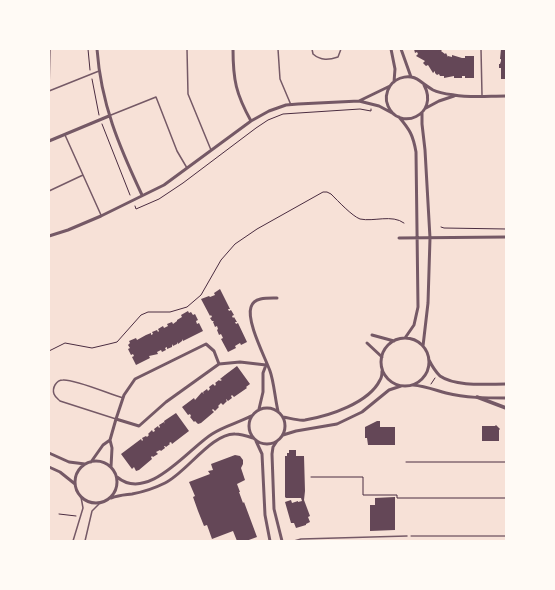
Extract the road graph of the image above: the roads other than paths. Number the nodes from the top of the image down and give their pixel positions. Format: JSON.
{"nodes":[{"id":1,"x":50,"y":49,"type":"edge"},
{"id":2,"x":97,"y":49,"type":"edge"},
{"id":3,"x":187,"y":49,"type":"edge"},
{"id":4,"x":233,"y":49,"type":"edge"},
{"id":5,"x":278,"y":49,"type":"edge"},
{"id":6,"x":312,"y":49,"type":"edge"},
{"id":7,"x":341,"y":49,"type":"edge"},
{"id":8,"x":391,"y":49,"type":"edge"},
{"id":9,"x":401,"y":49,"type":"edge"},
{"id":10,"x":481,"y":49,"type":"edge"},
{"id":11,"x":99,"y":71,"type":"junction"},
{"id":12,"x":411,"y":77,"type":"junction"},
{"id":13,"x":394,"y":82,"type":"junction"},
{"id":14,"x":424,"y":85,"type":"junction"},
{"id":15,"x":390,"y":86,"type":"junction"},
{"id":16,"x":49,"y":91,"type":"edge"},
{"id":17,"x":455,"y":95,"type":"junction"},
{"id":18,"x":482,"y":96,"type":"junction"},
{"id":19,"x":506,"y":96,"type":"edge"},
{"id":20,"x":359,"y":101,"type":"junction"},
{"id":21,"x":291,"y":105,"type":"junction"},
{"id":22,"x":426,"y":108,"type":"junction"},
{"id":23,"x":422,"y":113,"type":"junction"},
{"id":24,"x":394,"y":114,"type":"junction"},
{"id":25,"x":109,"y":116,"type":"junction"},
{"id":26,"x":399,"y":117,"type":"junction"},
{"id":27,"x":251,"y":121,"type":"junction"},
{"id":28,"x":65,"y":135,"type":"junction"},
{"id":29,"x":49,"y":141,"type":"edge"},
{"id":30,"x":211,"y":150,"type":"junction"},
{"id":31,"x":187,"y":168,"type":"junction"},
{"id":32,"x":83,"y":175,"type":"junction"},
{"id":33,"x":49,"y":191,"type":"edge"},
{"id":34,"x":142,"y":195,"type":"junction"},
{"id":35,"x":101,"y":216,"type":"junction"},
{"id":36,"x":49,"y":236,"type":"edge"},
{"id":37,"x":506,"y":237,"type":"edge"},
{"id":38,"x":399,"y":238,"type":"dead end"},
{"id":39,"x":417,"y":238,"type":"junction"},
{"id":40,"x":430,"y":238,"type":"junction"},
{"id":41,"x":277,"y":298,"type":"dead end"},
{"id":42,"x":372,"y":335,"type":"dead end"},
{"id":43,"x":405,"y":338,"type":"junction"},
{"id":44,"x":394,"y":341,"type":"junction"},
{"id":45,"x":367,"y":343,"type":"dead end"},
{"id":46,"x":423,"y":346,"type":"junction"},
{"id":47,"x":382,"y":357,"type":"junction"},
{"id":48,"x":428,"y":357,"type":"junction"},
{"id":49,"x":219,"y":364,"type":"junction"},
{"id":50,"x":266,"y":365,"type":"junction"},
{"id":51,"x":382,"y":371,"type":"junction"},
{"id":52,"x":506,"y":384,"type":"edge"},
{"id":53,"x":413,"y":385,"type":"junction"},
{"id":54,"x":402,"y":386,"type":"junction"},
{"id":55,"x":123,"y":398,"type":"junction"},
{"id":56,"x":477,"y":398,"type":"junction"},
{"id":57,"x":506,"y":398,"type":"edge"},
{"id":58,"x":506,"y":408,"type":"edge"},
{"id":59,"x":259,"y":409,"type":"junction"},
{"id":60,"x":278,"y":411,"type":"junction"},
{"id":61,"x":251,"y":416,"type":"junction"},
{"id":62,"x":283,"y":417,"type":"junction"},
{"id":63,"x":116,"y":419,"type":"junction"},
{"id":64,"x":283,"y":435,"type":"junction"},
{"id":65,"x":253,"y":438,"type":"junction"},
{"id":66,"x":110,"y":440,"type":"junction"},
{"id":67,"x":278,"y":440,"type":"junction"},
{"id":68,"x":256,"y":441,"type":"junction"},
{"id":69,"x":49,"y":453,"type":"edge"},
{"id":70,"x":91,"y":462,"type":"junction"},
{"id":71,"x":86,"y":464,"type":"junction"},
{"id":72,"x":49,"y":467,"type":"edge"},
{"id":73,"x":111,"y":467,"type":"junction"},
{"id":74,"x":117,"y":477,"type":"junction"},
{"id":75,"x":75,"y":484,"type":"junction"},
{"id":76,"x":80,"y":497,"type":"junction"},
{"id":77,"x":111,"y":498,"type":"junction"},
{"id":78,"x":99,"y":504,"type":"junction"},
{"id":79,"x":407,"y":536,"type":"road end"},
{"id":80,"x":73,"y":541,"type":"edge"},
{"id":81,"x":85,"y":541,"type":"edge"},
{"id":82,"x":270,"y":541,"type":"edge"},
{"id":83,"x":282,"y":541,"type":"edge"},
{"id":84,"x":294,"y":541,"type":"edge"}],
"edges":[{"from":1,"to":16,"type":"lane"},
{"from":2,"to":11,"type":"street"},
{"from":3,"to":30,"type":"lane"},
{"from":4,"to":27,"type":"street"},
{"from":5,"to":21,"type":"lane"},
{"from":6,"to":7,"type":"lane"},
{"from":8,"to":13,"type":"street"},
{"from":9,"to":12,"type":"street"},
{"from":10,"to":18,"type":"lane"},
{"from":11,"to":16,"type":"lane"},
{"from":11,"to":25,"type":"street"},
{"from":12,"to":13,"type":"street"},
{"from":12,"to":14,"type":"street"},
{"from":13,"to":15,"type":"street"},
{"from":14,"to":17,"type":"street"},
{"from":14,"to":22,"type":"street"},
{"from":15,"to":20,"type":"street"},
{"from":15,"to":24,"type":"street"},
{"from":17,"to":18,"type":"street"},
{"from":17,"to":22,"type":"street"},
{"from":18,"to":19,"type":"street"},
{"from":20,"to":21,"type":"street"},
{"from":20,"to":24,"type":"street"},
{"from":21,"to":27,"type":"street"},
{"from":22,"to":23,"type":"street"},
{"from":23,"to":26,"type":"street"},
{"from":23,"to":40,"type":"street"},
{"from":24,"to":26,"type":"street"},
{"from":25,"to":28,"type":"street"},
{"from":25,"to":31,"type":"lane"},
{"from":25,"to":34,"type":"street"},
{"from":26,"to":39,"type":"street"},
{"from":27,"to":30,"type":"street"},
{"from":28,"to":29,"type":"street"},
{"from":28,"to":32,"type":"lane"},
{"from":30,"to":31,"type":"street"},
{"from":31,"to":34,"type":"street"},
{"from":32,"to":33,"type":"lane"},
{"from":32,"to":35,"type":"lane"},
{"from":34,"to":35,"type":"street"},
{"from":35,"to":36,"type":"street"},
{"from":37,"to":40,"type":"street"},
{"from":38,"to":39,"type":"street"},
{"from":39,"to":40,"type":"street"},
{"from":39,"to":43,"type":"street"},
{"from":40,"to":46,"type":"street"},
{"from":41,"to":50,"type":"street"},
{"from":42,"to":44,"type":"street"},
{"from":43,"to":44,"type":"street"},
{"from":43,"to":46,"type":"street"},
{"from":44,"to":47,"type":"street"},
{"from":45,"to":47,"type":"street"},
{"from":46,"to":48,"type":"street"},
{"from":47,"to":51,"type":"street"},
{"from":48,"to":52,"type":"street"},
{"from":48,"to":53,"type":"street"},
{"from":49,"to":50,"type":"street"},
{"from":49,"to":55,"type":"street"},
{"from":49,"to":63,"type":"street"},
{"from":50,"to":59,"type":"street"},
{"from":50,"to":60,"type":"street"},
{"from":51,"to":54,"type":"street"},
{"from":51,"to":62,"type":"street"},
{"from":53,"to":54,"type":"street"},
{"from":53,"to":56,"type":"street"},
{"from":54,"to":64,"type":"street"},
{"from":55,"to":63,"type":"street"},
{"from":55,"to":63,"type":"lane"},
{"from":56,"to":57,"type":"street"},
{"from":56,"to":58,"type":"street"},
{"from":59,"to":60,"type":"street"},
{"from":59,"to":61,"type":"street"},
{"from":60,"to":62,"type":"street"},
{"from":61,"to":65,"type":"street"},
{"from":61,"to":74,"type":"street"},
{"from":62,"to":64,"type":"street"},
{"from":63,"to":66,"type":"street"},
{"from":64,"to":67,"type":"street"},
{"from":65,"to":68,"type":"street"},
{"from":65,"to":77,"type":"street"},
{"from":66,"to":70,"type":"street"},
{"from":66,"to":73,"type":"street"},
{"from":67,"to":68,"type":"street"},
{"from":67,"to":83,"type":"street"},
{"from":68,"to":82,"type":"street"},
{"from":69,"to":71,"type":"street"},
{"from":70,"to":71,"type":"street"},
{"from":70,"to":73,"type":"street"},
{"from":71,"to":75,"type":"street"},
{"from":72,"to":75,"type":"street"},
{"from":73,"to":74,"type":"street"},
{"from":74,"to":77,"type":"street"},
{"from":75,"to":76,"type":"street"},
{"from":76,"to":78,"type":"street"},
{"from":76,"to":80,"type":"lane"},
{"from":77,"to":78,"type":"street"},
{"from":78,"to":81,"type":"lane"},
{"from":79,"to":84,"type":"lane"}]}
